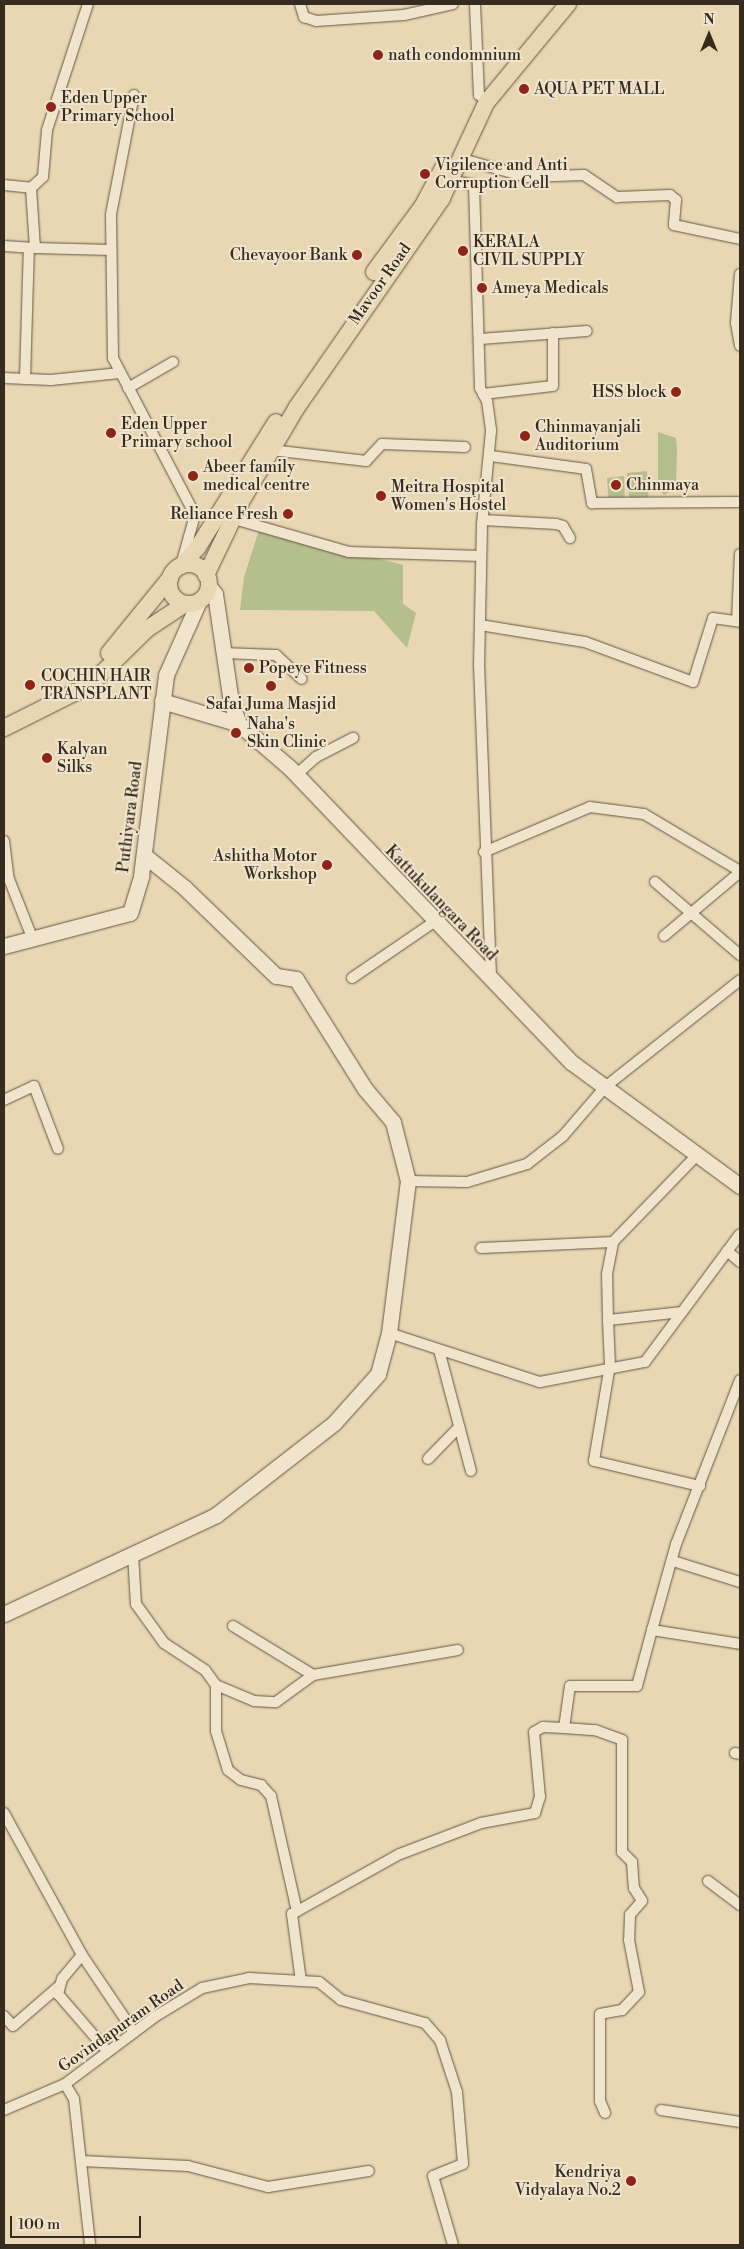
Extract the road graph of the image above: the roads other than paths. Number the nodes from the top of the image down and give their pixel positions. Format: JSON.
{"nodes":[{"id":1,"x":88,"y":4,"type":"edge"},
{"id":2,"x":300,"y":4,"type":"edge"},
{"id":3,"x":453,"y":4,"type":"edge"},
{"id":4,"x":475,"y":4,"type":"edge"},
{"id":5,"x":553,"y":4,"type":"edge"},
{"id":6,"x":568,"y":4,"type":"edge"},
{"id":7,"x":134,"y":95,"type":"dead end"},
{"id":8,"x":483,"y":98,"type":"junction"},
{"id":9,"x":459,"y":158,"type":"junction"},
{"id":10,"x":450,"y":180,"type":"junction"},
{"id":11,"x":4,"y":185,"type":"edge"},
{"id":12,"x":31,"y":188,"type":"junction"},
{"id":13,"x":740,"y":239,"type":"edge"},
{"id":14,"x":4,"y":246,"type":"edge"},
{"id":15,"x":32,"y":248,"type":"junction"},
{"id":16,"x":111,"y":250,"type":"junction"},
{"id":17,"x":740,"y":274,"type":"edge"},
{"id":18,"x":586,"y":331,"type":"dead end"},
{"id":19,"x":553,"y":333,"type":"junction"},
{"id":20,"x":480,"y":338,"type":"junction"},
{"id":21,"x":740,"y":346,"type":"edge"},
{"id":22,"x":173,"y":362,"type":"dead end"},
{"id":23,"x":120,"y":373,"type":"junction"},
{"id":24,"x":4,"y":378,"type":"edge"},
{"id":25,"x":26,"y":379,"type":"junction"},
{"id":26,"x":128,"y":388,"type":"junction"},
{"id":27,"x":483,"y":394,"type":"junction"},
{"id":28,"x":465,"y":447,"type":"dead end"},
{"id":29,"x":271,"y":450,"type":"junction"},
{"id":30,"x":491,"y":456,"type":"junction"},
{"id":31,"x":740,"y":502,"type":"edge"},
{"id":32,"x":234,"y":519,"type":"junction"},
{"id":33,"x":483,"y":520,"type":"junction"},
{"id":34,"x":570,"y":538,"type":"dead end"},
{"id":35,"x":740,"y":554,"type":"edge"},
{"id":36,"x":481,"y":556,"type":"junction"},
{"id":37,"x":181,"y":566,"type":"junction"},
{"id":38,"x":170,"y":578,"type":"junction"},
{"id":39,"x":207,"y":580,"type":"junction"},
{"id":40,"x":192,"y":602,"type":"junction"},
{"id":41,"x":739,"y":622,"type":"edge"},
{"id":42,"x":480,"y":625,"type":"junction"},
{"id":43,"x":223,"y":653,"type":"junction"},
{"id":44,"x":302,"y":679,"type":"dead end"},
{"id":45,"x":162,"y":702,"type":"junction"},
{"id":46,"x":4,"y":718,"type":"edge"},
{"id":47,"x":238,"y":724,"type":"junction"},
{"id":48,"x":4,"y":728,"type":"edge"},
{"id":49,"x":353,"y":738,"type":"dead end"},
{"id":50,"x":296,"y":775,"type":"junction"},
{"id":51,"x":4,"y":841,"type":"edge"},
{"id":52,"x":484,"y":852,"type":"junction"},
{"id":53,"x":144,"y":855,"type":"junction"},
{"id":54,"x":740,"y":871,"type":"edge"},
{"id":55,"x":655,"y":882,"type":"dead end"},
{"id":56,"x":695,"y":914,"type":"junction"},
{"id":57,"x":434,"y":922,"type":"junction"},
{"id":58,"x":664,"y":936,"type":"dead end"},
{"id":59,"x":33,"y":940,"type":"junction"},
{"id":60,"x":4,"y":946,"type":"edge"},
{"id":61,"x":740,"y":955,"type":"edge"},
{"id":62,"x":352,"y":978,"type":"dead end"},
{"id":63,"x":740,"y":980,"type":"edge"},
{"id":64,"x":491,"y":981,"type":"junction"},
{"id":65,"x":605,"y":1087,"type":"junction"},
{"id":66,"x":4,"y":1100,"type":"edge"},
{"id":67,"x":58,"y":1150,"type":"dead end"},
{"id":68,"x":697,"y":1154,"type":"junction"},
{"id":69,"x":408,"y":1181,"type":"junction"},
{"id":70,"x":740,"y":1186,"type":"edge"},
{"id":71,"x":740,"y":1234,"type":"edge"},
{"id":72,"x":613,"y":1242,"type":"junction"},
{"id":73,"x":481,"y":1248,"type":"dead end"},
{"id":74,"x":727,"y":1251,"type":"junction"},
{"id":75,"x":740,"y":1262,"type":"edge"},
{"id":76,"x":682,"y":1312,"type":"junction"},
{"id":77,"x":608,"y":1320,"type":"junction"},
{"id":78,"x":390,"y":1333,"type":"junction"},
{"id":79,"x":439,"y":1350,"type":"junction"},
{"id":80,"x":610,"y":1365,"type":"junction"},
{"id":81,"x":740,"y":1380,"type":"edge"},
{"id":82,"x":460,"y":1427,"type":"junction"},
{"id":83,"x":428,"y":1459,"type":"dead end"},
{"id":84,"x":471,"y":1471,"type":"dead end"},
{"id":85,"x":700,"y":1486,"type":"junction"},
{"id":86,"x":133,"y":1554,"type":"junction"},
{"id":87,"x":673,"y":1561,"type":"junction"},
{"id":88,"x":740,"y":1582,"type":"edge"},
{"id":89,"x":4,"y":1614,"type":"edge"},
{"id":90,"x":232,"y":1626,"type":"dead end"},
{"id":91,"x":652,"y":1630,"type":"junction"},
{"id":92,"x":740,"y":1644,"type":"edge"},
{"id":93,"x":458,"y":1650,"type":"dead end"},
{"id":94,"x":312,"y":1675,"type":"junction"},
{"id":95,"x":216,"y":1685,"type":"junction"},
{"id":96,"x":564,"y":1728,"type":"junction"},
{"id":97,"x":4,"y":1813,"type":"edge"},
{"id":98,"x":708,"y":1881,"type":"dead end"},
{"id":99,"x":740,"y":1905,"type":"edge"},
{"id":100,"x":297,"y":1911,"type":"junction"},
{"id":101,"x":82,"y":1955,"type":"junction"},
{"id":102,"x":301,"y":1981,"type":"junction"},
{"id":103,"x":58,"y":1988,"type":"junction"},
{"id":104,"x":4,"y":2016,"type":"edge"},
{"id":105,"x":134,"y":2032,"type":"junction"},
{"id":106,"x":107,"y":2051,"type":"junction"},
{"id":107,"x":65,"y":2084,"type":"junction"},
{"id":108,"x":4,"y":2110,"type":"edge"},
{"id":109,"x":661,"y":2110,"type":"dead end"},
{"id":110,"x":605,"y":2113,"type":"dead end"},
{"id":111,"x":740,"y":2122,"type":"edge"},
{"id":112,"x":81,"y":2161,"type":"junction"},
{"id":113,"x":369,"y":2171,"type":"dead end"},
{"id":114,"x":90,"y":2245,"type":"edge"},
{"id":115,"x":453,"y":2245,"type":"edge"}],
"edges":[{"from":1,"to":12,"type":"street"},
{"from":2,"to":3,"type":"street"},
{"from":4,"to":8,"type":"street"},
{"from":5,"to":8,"type":"main road","name":"Mavoor Road"},
{"from":6,"to":8,"type":"main road","name":"Mavoor Road"},
{"from":7,"to":16,"type":"street"},
{"from":8,"to":9,"type":"main road","name":"Mavoor Road"},
{"from":8,"to":37,"type":"main road","name":"Mavoor Road"},
{"from":9,"to":10,"type":"main road","name":"Mavoor Road"},
{"from":9,"to":13,"type":"street"},
{"from":10,"to":20,"type":"street"},
{"from":10,"to":29,"type":"main road","name":"Mavoor Road"},
{"from":11,"to":12,"type":"street"},
{"from":12,"to":15,"type":"street"},
{"from":14,"to":15,"type":"street"},
{"from":15,"to":16,"type":"street"},
{"from":15,"to":25,"type":"street"},
{"from":16,"to":23,"type":"street"},
{"from":17,"to":21,"type":"street"},
{"from":18,"to":19,"type":"street"},
{"from":19,"to":20,"type":"street"},
{"from":19,"to":27,"type":"street"},
{"from":20,"to":27,"type":"street"},
{"from":22,"to":26,"type":"street"},
{"from":23,"to":25,"type":"street"},
{"from":23,"to":26,"type":"street"},
{"from":24,"to":25,"type":"street"},
{"from":26,"to":37,"type":"street"},
{"from":27,"to":30,"type":"street"},
{"from":28,"to":29,"type":"street"},
{"from":29,"to":32,"type":"main road","name":"Mavoor Road"},
{"from":30,"to":31,"type":"street"},
{"from":30,"to":33,"type":"street"},
{"from":32,"to":36,"type":"street"},
{"from":32,"to":39,"type":"main road","name":"Mavoor Road"},
{"from":33,"to":34,"type":"street"},
{"from":33,"to":36,"type":"street"},
{"from":35,"to":41,"type":"street"},
{"from":36,"to":42,"type":"street"},
{"from":37,"to":38,"type":"main road","name":"Mavoor Road"},
{"from":37,"to":39,"type":"main road"},
{"from":38,"to":40,"type":"main road"},
{"from":38,"to":46,"type":"main road","name":"Mavoor Road"},
{"from":39,"to":40,"type":"main road","name":"Mavoor Road"},
{"from":39,"to":43,"type":"street"},
{"from":40,"to":45,"type":"street","name":"Puthiyara Road"},
{"from":40,"to":48,"type":"main road","name":"Mavoor Road"},
{"from":41,"to":42,"type":"street"},
{"from":42,"to":52,"type":"street"},
{"from":43,"to":44,"type":"street"},
{"from":43,"to":47,"type":"street"},
{"from":45,"to":47,"type":"street"},
{"from":45,"to":53,"type":"street","name":"Puthiyara Road"},
{"from":47,"to":50,"type":"street","name":"Kattukulangara Road"},
{"from":49,"to":50,"type":"street"},
{"from":50,"to":57,"type":"street","name":"Kattukulangara Road"},
{"from":51,"to":59,"type":"street"},
{"from":52,"to":54,"type":"street"},
{"from":52,"to":64,"type":"street"},
{"from":53,"to":59,"type":"street","name":"Puthiyara Road"},
{"from":53,"to":69,"type":"street"},
{"from":54,"to":56,"type":"street"},
{"from":55,"to":56,"type":"street"},
{"from":56,"to":58,"type":"street"},
{"from":56,"to":61,"type":"street"},
{"from":57,"to":62,"type":"street"},
{"from":57,"to":64,"type":"street","name":"Kattukulangara Road"},
{"from":59,"to":60,"type":"street","name":"Puthiyara Road"},
{"from":63,"to":65,"type":"street"},
{"from":64,"to":65,"type":"street","name":"Kattukulangara Road"},
{"from":65,"to":68,"type":"street","name":"Kattukulangara Road"},
{"from":65,"to":69,"type":"street"},
{"from":66,"to":67,"type":"street"},
{"from":68,"to":70,"type":"street","name":"Kattukulangara Road"},
{"from":68,"to":72,"type":"street"},
{"from":69,"to":78,"type":"street"},
{"from":71,"to":74,"type":"street"},
{"from":72,"to":73,"type":"street"},
{"from":72,"to":77,"type":"street"},
{"from":74,"to":75,"type":"street"},
{"from":74,"to":76,"type":"street"},
{"from":76,"to":77,"type":"street"},
{"from":76,"to":80,"type":"street"},
{"from":77,"to":80,"type":"street"},
{"from":78,"to":79,"type":"street"},
{"from":78,"to":86,"type":"street"},
{"from":79,"to":80,"type":"street"},
{"from":79,"to":82,"type":"street"},
{"from":80,"to":85,"type":"street"},
{"from":81,"to":85,"type":"street"},
{"from":82,"to":83,"type":"street"},
{"from":82,"to":84,"type":"street"},
{"from":85,"to":87,"type":"street"},
{"from":86,"to":89,"type":"street"},
{"from":86,"to":95,"type":"street"},
{"from":87,"to":88,"type":"street"},
{"from":87,"to":91,"type":"street"},
{"from":90,"to":94,"type":"street"},
{"from":91,"to":92,"type":"street"},
{"from":91,"to":96,"type":"street"},
{"from":93,"to":94,"type":"street"},
{"from":94,"to":95,"type":"street"},
{"from":95,"to":100,"type":"street"},
{"from":96,"to":100,"type":"street"},
{"from":96,"to":110,"type":"street"},
{"from":97,"to":101,"type":"street"},
{"from":98,"to":99,"type":"street"},
{"from":100,"to":102,"type":"street"},
{"from":101,"to":103,"type":"street"},
{"from":101,"to":105,"type":"street"},
{"from":102,"to":105,"type":"street","name":"Govindapuram Road"},
{"from":102,"to":115,"type":"street","name":"Govindapuram Road"},
{"from":103,"to":104,"type":"street"},
{"from":103,"to":106,"type":"street"},
{"from":105,"to":106,"type":"street","name":"Govindapuram Road"},
{"from":106,"to":107,"type":"street","name":"Govindapuram Road"},
{"from":107,"to":108,"type":"street","name":"Govindapuram Road"},
{"from":107,"to":112,"type":"street"},
{"from":109,"to":111,"type":"street"},
{"from":112,"to":113,"type":"street"},
{"from":112,"to":114,"type":"street"}]}
